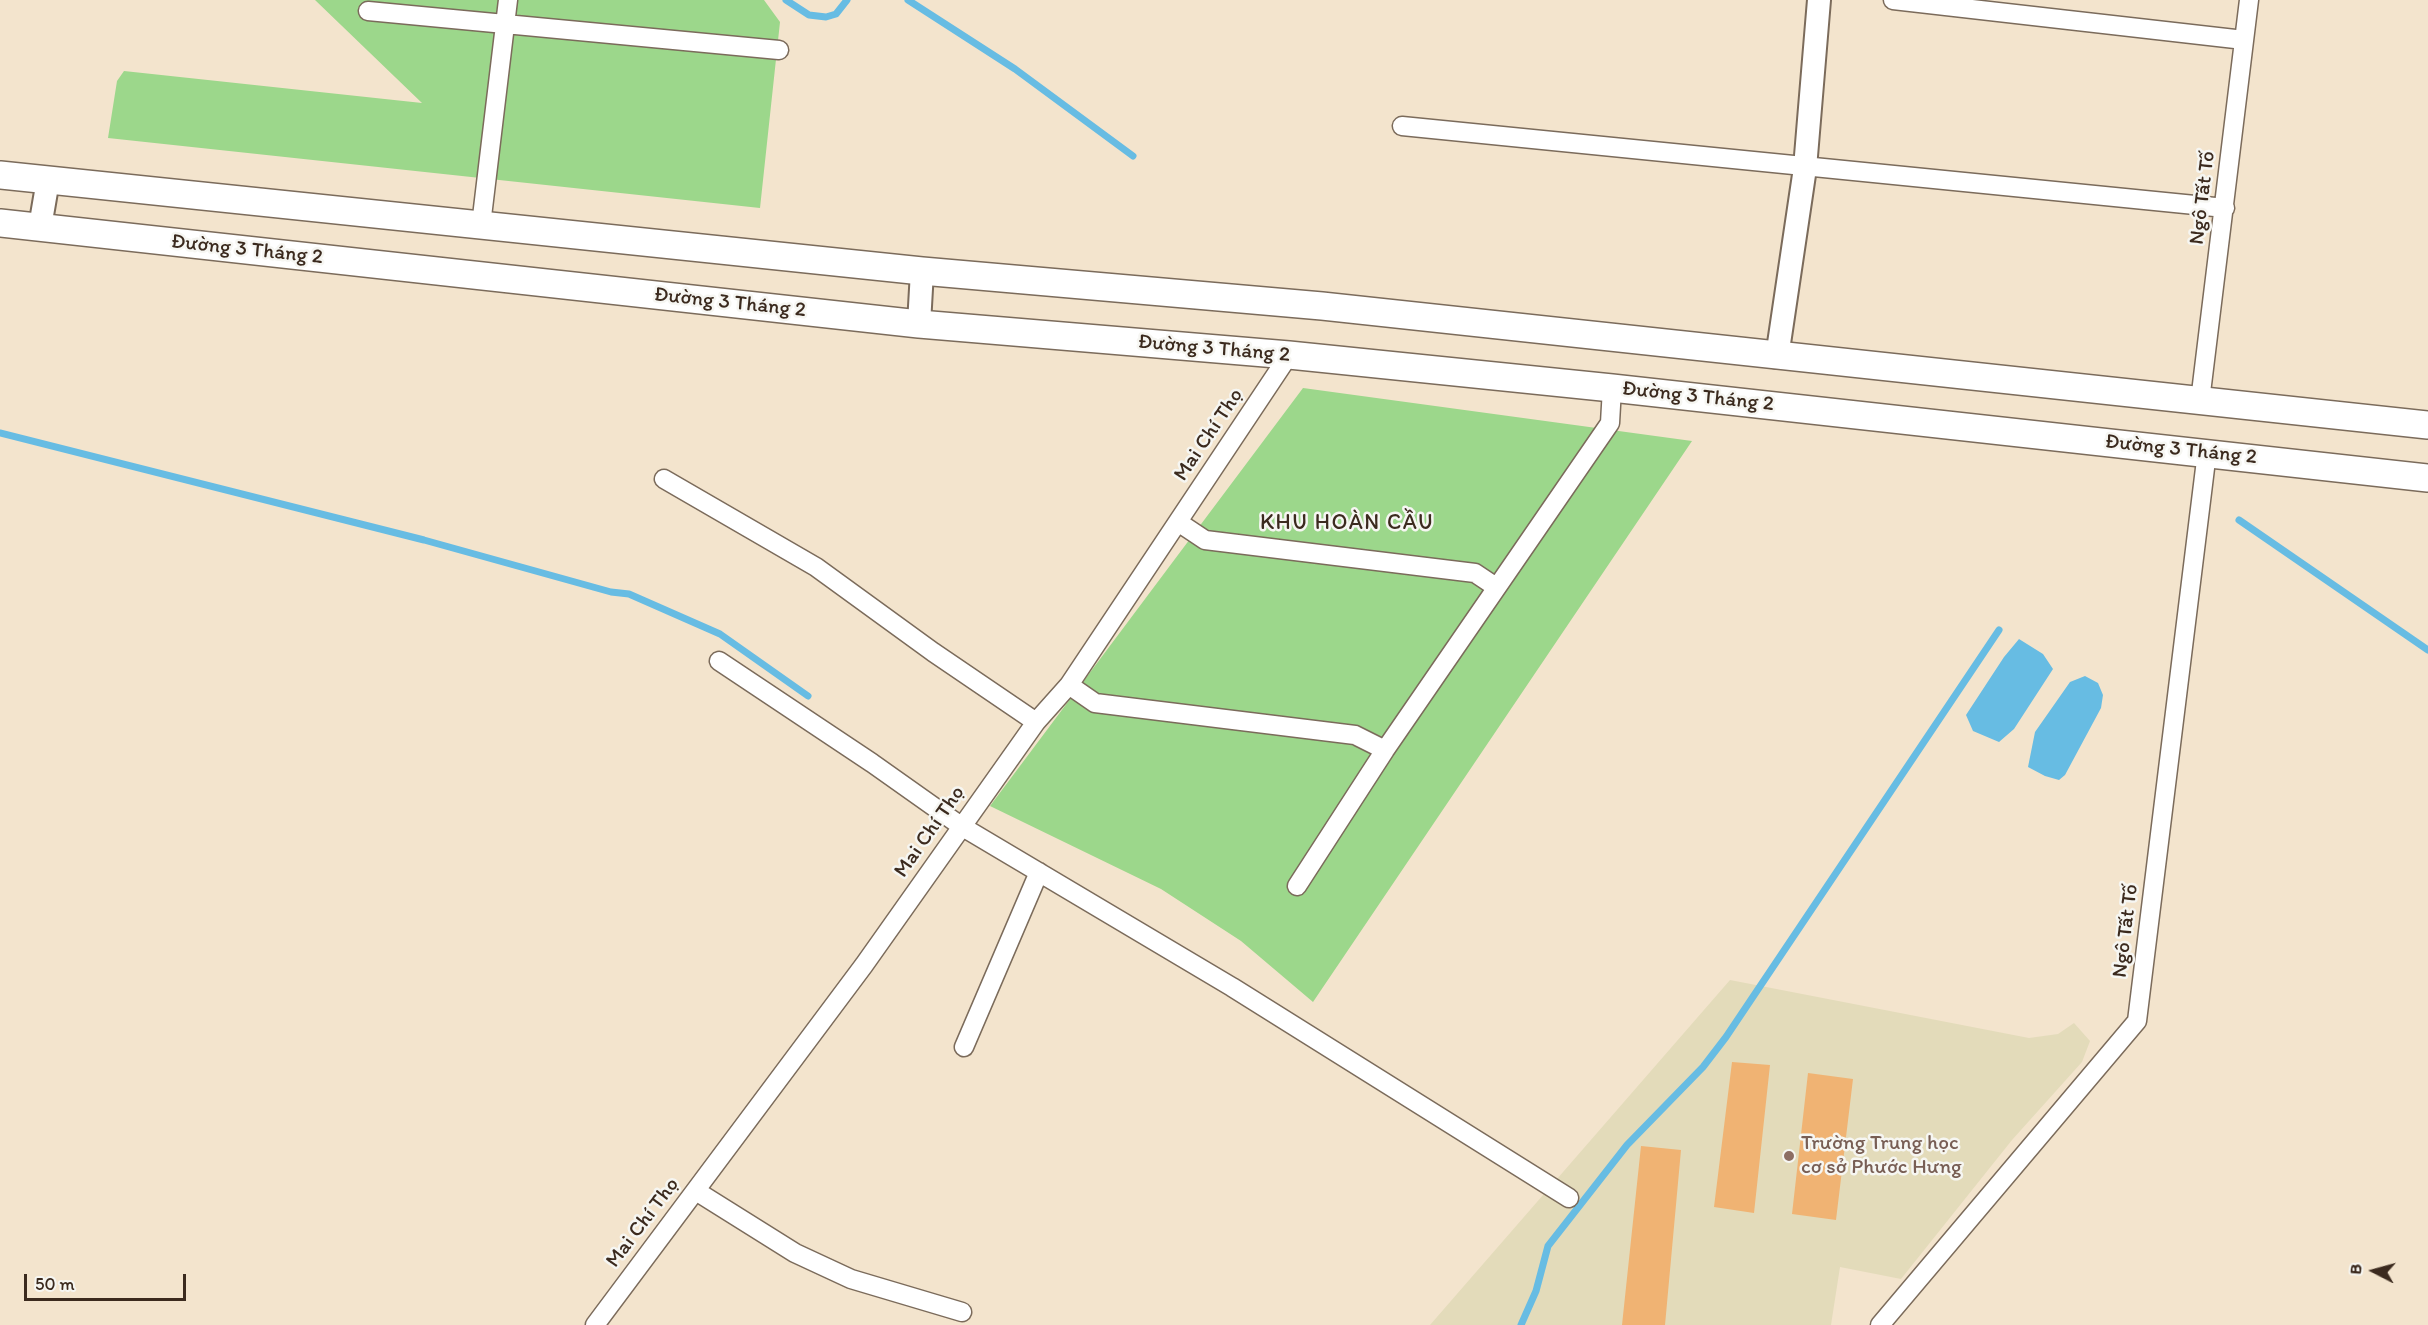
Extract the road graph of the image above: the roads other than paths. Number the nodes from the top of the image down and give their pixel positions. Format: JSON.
{"nodes":[{"id":1,"x":508,"y":0,"type":"edge"},
{"id":2,"x":1819,"y":0,"type":"edge"},
{"id":3,"x":1893,"y":0,"type":"edge"},
{"id":4,"x":2249,"y":0,"type":"edge"},
{"id":5,"x":368,"y":11,"type":"dead end"},
{"id":6,"x":505,"y":24,"type":"junction"},
{"id":7,"x":2244,"y":39,"type":"junction"},
{"id":8,"x":779,"y":50,"type":"dead end"},
{"id":9,"x":1402,"y":126,"type":"dead end"},
{"id":10,"x":1805,"y":168,"type":"junction"},
{"id":11,"x":0,"y":175,"type":"edge"},
{"id":12,"x":48,"y":180,"type":"junction"},
{"id":13,"x":2225,"y":208,"type":"junction"},
{"id":14,"x":0,"y":223,"type":"edge"},
{"id":15,"x":481,"y":225,"type":"junction"},
{"id":16,"x":40,"y":227,"type":"junction"},
{"id":17,"x":922,"y":271,"type":"junction"},
{"id":18,"x":918,"y":324,"type":"junction"},
{"id":19,"x":1289,"y":355,"type":"junction"},
{"id":20,"x":1777,"y":357,"type":"junction"},
{"id":21,"x":1612,"y":388,"type":"junction"},
{"id":22,"x":2200,"y":401,"type":"junction"},
{"id":23,"x":2428,"y":425,"type":"edge"},
{"id":24,"x":2207,"y":452,"type":"junction"},
{"id":25,"x":2428,"y":478,"type":"edge"},
{"id":26,"x":664,"y":479,"type":"dead end"},
{"id":27,"x":1178,"y":522,"type":"junction"},
{"id":28,"x":1496,"y":587,"type":"junction"},
{"id":29,"x":719,"y":661,"type":"dead end"},
{"id":30,"x":1069,"y":685,"type":"junction"},
{"id":31,"x":1036,"y":722,"type":"junction"},
{"id":32,"x":1385,"y":750,"type":"junction"},
{"id":33,"x":961,"y":826,"type":"junction"},
{"id":34,"x":1039,"y":872,"type":"junction"},
{"id":35,"x":1297,"y":886,"type":"dead end"},
{"id":36,"x":964,"y":1047,"type":"dead end"},
{"id":37,"x":696,"y":1191,"type":"junction"},
{"id":38,"x":1569,"y":1198,"type":"dead end"},
{"id":39,"x":962,"y":1312,"type":"dead end"},
{"id":40,"x":596,"y":1325,"type":"edge"},
{"id":41,"x":1880,"y":1325,"type":"edge"}],
"edges":[{"from":1,"to":6,"type":"street"},
{"from":2,"to":10,"type":"street"},
{"from":3,"to":7,"type":"street"},
{"from":4,"to":7,"type":"street","name":"Ngô Tất Tố"},
{"from":5,"to":6,"type":"street"},
{"from":6,"to":8,"type":"street"},
{"from":6,"to":15,"type":"street"},
{"from":7,"to":13,"type":"street","name":"Ngô Tất Tố"},
{"from":9,"to":10,"type":"street"},
{"from":10,"to":13,"type":"street"},
{"from":10,"to":20,"type":"street"},
{"from":11,"to":12,"type":"main road"},
{"from":12,"to":15,"type":"main road"},
{"from":12,"to":16,"type":"street"},
{"from":13,"to":22,"type":"street","name":"Ngô Tất Tố"},
{"from":14,"to":16,"type":"main road","name":"Đường 3 Tháng 2"},
{"from":15,"to":17,"type":"main road"},
{"from":16,"to":18,"type":"main road","name":"Đường 3 Tháng 2"},
{"from":17,"to":18,"type":"street"},
{"from":17,"to":20,"type":"main road"},
{"from":18,"to":19,"type":"main road","name":"Đường 3 Tháng 2"},
{"from":19,"to":21,"type":"main road","name":"Đường 3 Tháng 2"},
{"from":19,"to":27,"type":"street","name":"Mai Chí Thọ"},
{"from":20,"to":22,"type":"main road"},
{"from":21,"to":24,"type":"main road","name":"Đường 3 Tháng 2"},
{"from":21,"to":28,"type":"street"},
{"from":22,"to":23,"type":"main road"},
{"from":24,"to":25,"type":"main road","name":"Đường 3 Tháng 2"},
{"from":24,"to":41,"type":"street","name":"Ngô Tất Tố"},
{"from":26,"to":31,"type":"street"},
{"from":27,"to":28,"type":"street"},
{"from":27,"to":30,"type":"street","name":"Mai Chí Thọ"},
{"from":28,"to":32,"type":"street"},
{"from":29,"to":33,"type":"street"},
{"from":30,"to":31,"type":"street","name":"Mai Chí Thọ"},
{"from":30,"to":32,"type":"street"},
{"from":31,"to":33,"type":"street","name":"Mai Chí Thọ"},
{"from":32,"to":35,"type":"street"},
{"from":33,"to":34,"type":"street"},
{"from":33,"to":37,"type":"street","name":"Mai Chí Thọ"},
{"from":34,"to":36,"type":"street"},
{"from":34,"to":38,"type":"street"},
{"from":37,"to":39,"type":"street"},
{"from":37,"to":40,"type":"street","name":"Mai Chí Thọ"}]}
